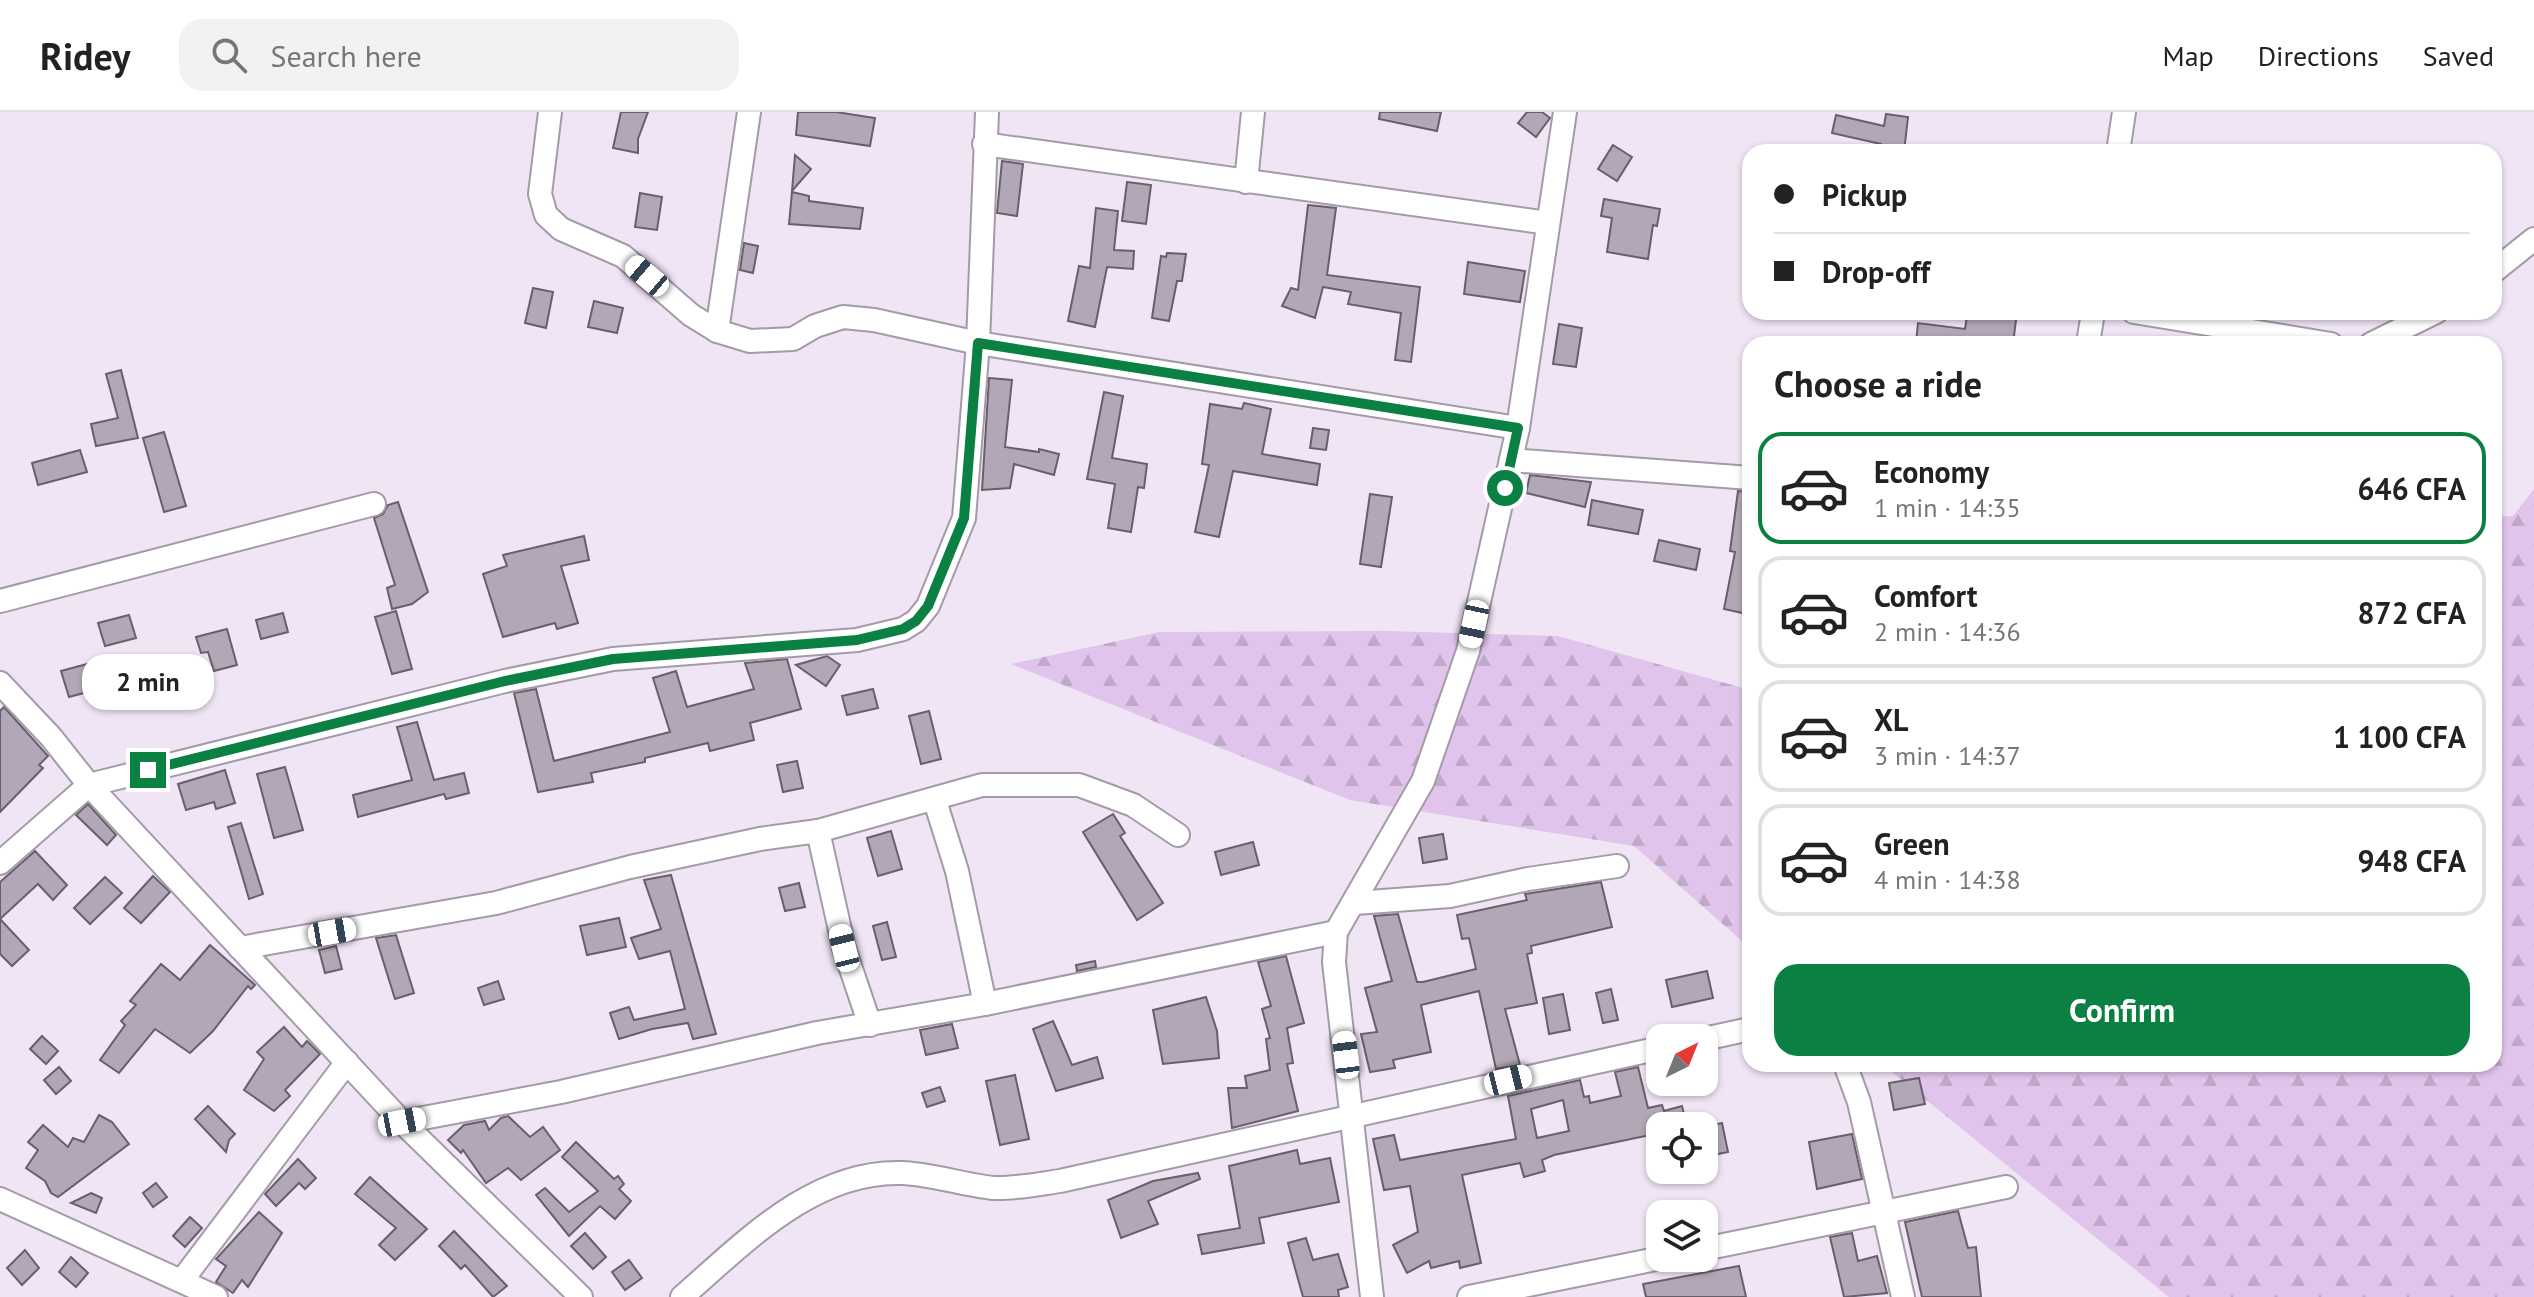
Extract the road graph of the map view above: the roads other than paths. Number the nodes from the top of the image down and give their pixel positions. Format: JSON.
{"nodes":[{"id":1,"x":550,"y":112,"type":"edge"},
{"id":2,"x":749,"y":112,"type":"edge"},
{"id":3,"x":987,"y":112,"type":"edge"},
{"id":4,"x":1253,"y":112,"type":"edge"},
{"id":5,"x":1565,"y":112,"type":"edge"},
{"id":6,"x":2124,"y":112,"type":"edge"},
{"id":7,"x":984,"y":144,"type":"junction"},
{"id":8,"x":2119,"y":144,"type":"edge"},
{"id":9,"x":1246,"y":182,"type":"junction"},
{"id":10,"x":1548,"y":223,"type":"junction"},
{"id":11,"x":2534,"y":239,"type":"edge"},
{"id":12,"x":2502,"y":265,"type":"edge"},
{"id":13,"x":2183,"y":320,"type":"edge"},
{"id":14,"x":2420,"y":320,"type":"edge"},
{"id":15,"x":717,"y":331,"type":"junction"},
{"id":16,"x":2282,"y":336,"type":"edge"},
{"id":17,"x":2387,"y":336,"type":"edge"},
{"id":18,"x":978,"y":343,"type":"junction"},
{"id":19,"x":1518,"y":428,"type":"junction"},
{"id":20,"x":1511,"y":460,"type":"junction"},
{"id":21,"x":1742,"y":477,"type":"edge"},
{"id":22,"x":374,"y":504,"type":"dead end"},
{"id":23,"x":0,"y":601,"type":"edge"},
{"id":24,"x":0,"y":683,"type":"edge"},
{"id":25,"x":89,"y":785,"type":"junction"},
{"id":26,"x":935,"y":801,"type":"junction"},
{"id":27,"x":818,"y":831,"type":"junction"},
{"id":28,"x":1178,"y":835,"type":"dead end"},
{"id":29,"x":0,"y":863,"type":"edge"},
{"id":30,"x":1617,"y":866,"type":"dead end"},
{"id":31,"x":1355,"y":903,"type":"junction"},
{"id":32,"x":1336,"y":932,"type":"junction"},
{"id":33,"x":240,"y":948,"type":"junction"},
{"id":34,"x":985,"y":1004,"type":"junction"},
{"id":35,"x":870,"y":1025,"type":"junction"},
{"id":36,"x":1742,"y":1031,"type":"edge"},
{"id":37,"x":1718,"y":1036,"type":"edge"},
{"id":38,"x":1646,"y":1051,"type":"edge"},
{"id":39,"x":347,"y":1062,"type":"junction"},
{"id":40,"x":1848,"y":1072,"type":"edge"},
{"id":41,"x":1353,"y":1117,"type":"junction"},
{"id":42,"x":402,"y":1122,"type":"junction"},
{"id":43,"x":2006,"y":1187,"type":"dead end"},
{"id":44,"x":0,"y":1199,"type":"edge"},
{"id":45,"x":1883,"y":1213,"type":"junction"},
{"id":46,"x":1718,"y":1246,"type":"edge"},
{"id":47,"x":1646,"y":1261,"type":"edge"},
{"id":48,"x":183,"y":1279,"type":"junction"},
{"id":49,"x":216,"y":1297,"type":"edge"},
{"id":50,"x":581,"y":1297,"type":"edge"},
{"id":51,"x":682,"y":1297,"type":"edge"},
{"id":52,"x":1372,"y":1297,"type":"edge"},
{"id":53,"x":1469,"y":1297,"type":"edge"},
{"id":54,"x":1903,"y":1297,"type":"edge"}],
"edges":[{"from":1,"to":15,"type":"street"},
{"from":2,"to":15,"type":"street"},
{"from":3,"to":7,"type":"street"},
{"from":4,"to":9,"type":"street"},
{"from":5,"to":10,"type":"street"},
{"from":6,"to":8,"type":"street"},
{"from":7,"to":9,"type":"street"},
{"from":7,"to":18,"type":"street"},
{"from":9,"to":10,"type":"street"},
{"from":10,"to":19,"type":"street"},
{"from":11,"to":12,"type":"street"},
{"from":13,"to":16,"type":"street"},
{"from":14,"to":17,"type":"street"},
{"from":15,"to":18,"type":"street"},
{"from":18,"to":19,"type":"street"},
{"from":18,"to":25,"type":"street"},
{"from":19,"to":20,"type":"street"},
{"from":20,"to":21,"type":"street"},
{"from":20,"to":31,"type":"street"},
{"from":22,"to":23,"type":"street"},
{"from":24,"to":25,"type":"street"},
{"from":25,"to":29,"type":"street"},
{"from":25,"to":33,"type":"street"},
{"from":26,"to":27,"type":"street"},
{"from":26,"to":28,"type":"street"},
{"from":26,"to":34,"type":"street"},
{"from":27,"to":33,"type":"street"},
{"from":27,"to":35,"type":"street"},
{"from":30,"to":31,"type":"street"},
{"from":31,"to":32,"type":"street"},
{"from":32,"to":34,"type":"street"},
{"from":32,"to":41,"type":"street"},
{"from":33,"to":39,"type":"street"},
{"from":34,"to":35,"type":"street"},
{"from":35,"to":42,"type":"street"},
{"from":36,"to":37,"type":"street"},
{"from":38,"to":41,"type":"street"},
{"from":39,"to":42,"type":"street"},
{"from":39,"to":48,"type":"street"},
{"from":40,"to":45,"type":"street"},
{"from":41,"to":51,"type":"street"},
{"from":41,"to":52,"type":"street"},
{"from":42,"to":50,"type":"street"},
{"from":43,"to":45,"type":"street"},
{"from":44,"to":48,"type":"street"},
{"from":45,"to":46,"type":"street"},
{"from":45,"to":54,"type":"street"},
{"from":47,"to":53,"type":"street"},
{"from":48,"to":49,"type":"street"}]}
